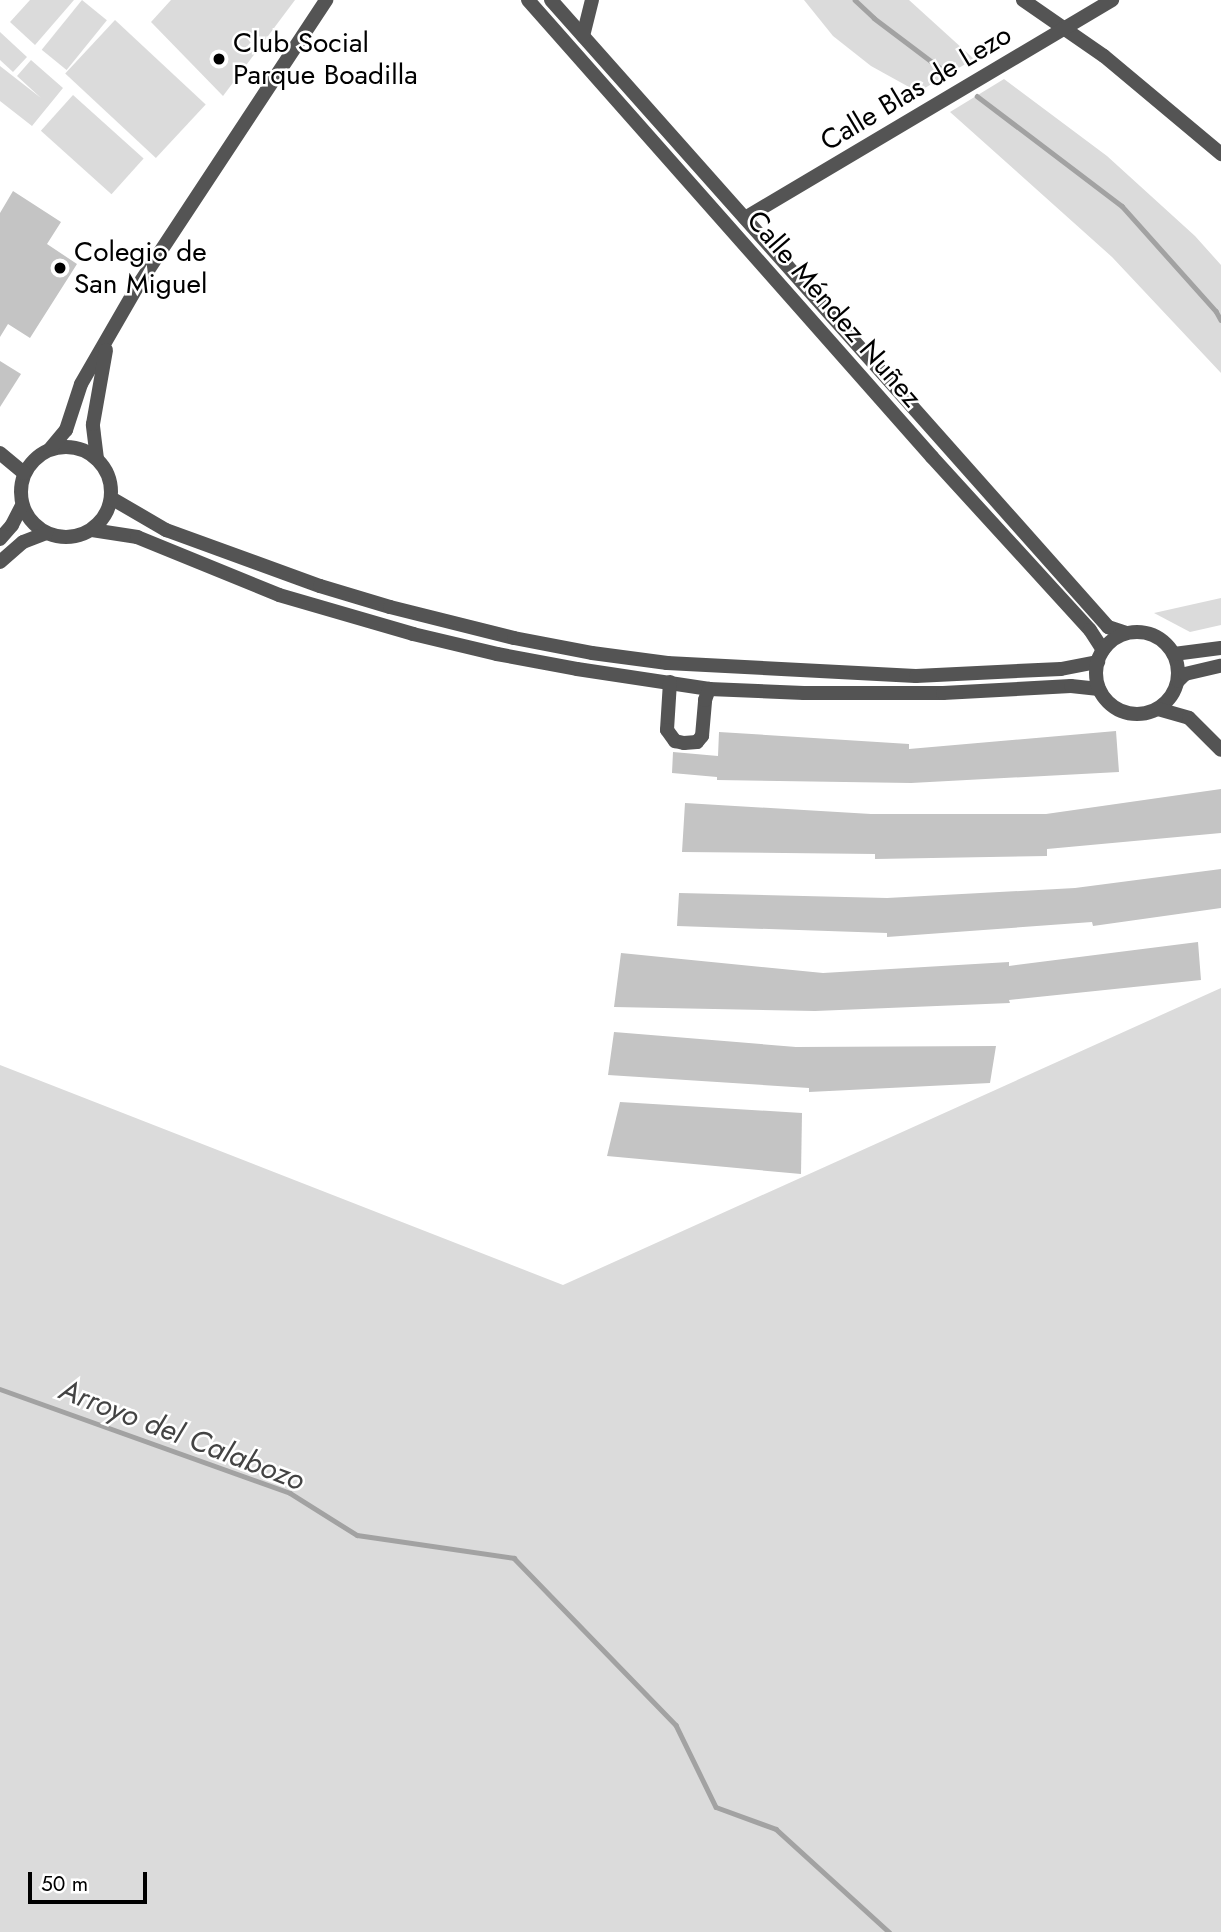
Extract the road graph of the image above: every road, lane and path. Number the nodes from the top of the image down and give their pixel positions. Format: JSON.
{"nodes":[{"id":1,"x":326,"y":0,"type":"edge"},
{"id":2,"x":528,"y":0,"type":"edge"},
{"id":3,"x":551,"y":0,"type":"edge"},
{"id":4,"x":592,"y":0,"type":"edge"},
{"id":5,"x":1023,"y":0,"type":"edge"},
{"id":6,"x":1112,"y":0,"type":"edge"},
{"id":7,"x":1063,"y":29,"type":"junction"},
{"id":8,"x":583,"y":36,"type":"junction"},
{"id":9,"x":1221,"y":154,"type":"edge"},
{"id":10,"x":745,"y":218,"type":"junction"},
{"id":11,"x":109,"y":335,"type":"junction"},
{"id":12,"x":50,"y":449,"type":"junction"},
{"id":13,"x":0,"y":453,"type":"edge"},
{"id":14,"x":97,"y":459,"type":"junction"},
{"id":15,"x":24,"y":473,"type":"junction"},
{"id":16,"x":111,"y":498,"type":"junction"},
{"id":17,"x":22,"y":505,"type":"junction"},
{"id":18,"x":92,"y":530,"type":"junction"},
{"id":19,"x":46,"y":533,"type":"junction"},
{"id":20,"x":0,"y":539,"type":"edge"},
{"id":21,"x":0,"y":562,"type":"edge"},
{"id":22,"x":1126,"y":634,"type":"junction"},
{"id":23,"x":1221,"y":648,"type":"edge"},
{"id":24,"x":1174,"y":654,"type":"junction"},
{"id":25,"x":1100,"y":656,"type":"junction"},
{"id":26,"x":1221,"y":666,"type":"edge"},
{"id":27,"x":1178,"y":681,"type":"junction"},
{"id":28,"x":670,"y":682,"type":"junction"},
{"id":29,"x":709,"y":689,"type":"junction"},
{"id":30,"x":1099,"y":689,"type":"junction"},
{"id":31,"x":1158,"y":709,"type":"junction"},
{"id":32,"x":1221,"y":750,"type":"edge"}],
"edges":[{"from":1,"to":11,"type":"street"},
{"from":2,"to":25,"type":"street","name":"Calle Méndez Nuñez"},
{"from":3,"to":8,"type":"street","name":"Calle Méndez Nuñez"},
{"from":4,"to":8,"type":"street"},
{"from":5,"to":7,"type":"street"},
{"from":6,"to":7,"type":"street","name":"Calle Blas de Lezo"},
{"from":7,"to":9,"type":"street"},
{"from":7,"to":10,"type":"street","name":"Calle Blas de Lezo"},
{"from":8,"to":10,"type":"street","name":"Calle Méndez Nuñez"},
{"from":10,"to":22,"type":"street","name":"Calle Méndez Nuñez"},
{"from":11,"to":12,"type":"street"},
{"from":11,"to":14,"type":"street"},
{"from":12,"to":14,"type":"street"},
{"from":12,"to":15,"type":"street"},
{"from":13,"to":15,"type":"street"},
{"from":14,"to":16,"type":"street"},
{"from":15,"to":17,"type":"street"},
{"from":16,"to":18,"type":"street"},
{"from":16,"to":25,"type":"street"},
{"from":17,"to":19,"type":"street"},
{"from":17,"to":20,"type":"street"},
{"from":18,"to":19,"type":"street"},
{"from":18,"to":28,"type":"street"},
{"from":19,"to":21,"type":"street"},
{"from":22,"to":24,"type":"street"},
{"from":22,"to":25,"type":"street"},
{"from":23,"to":24,"type":"street"},
{"from":24,"to":27,"type":"street"},
{"from":25,"to":30,"type":"street"},
{"from":26,"to":27,"type":"street"},
{"from":27,"to":31,"type":"street"},
{"from":28,"to":29,"type":"street"},
{"from":28,"to":29,"type":"street"},
{"from":29,"to":30,"type":"street"},
{"from":30,"to":31,"type":"street"},
{"from":31,"to":32,"type":"street"}]}
